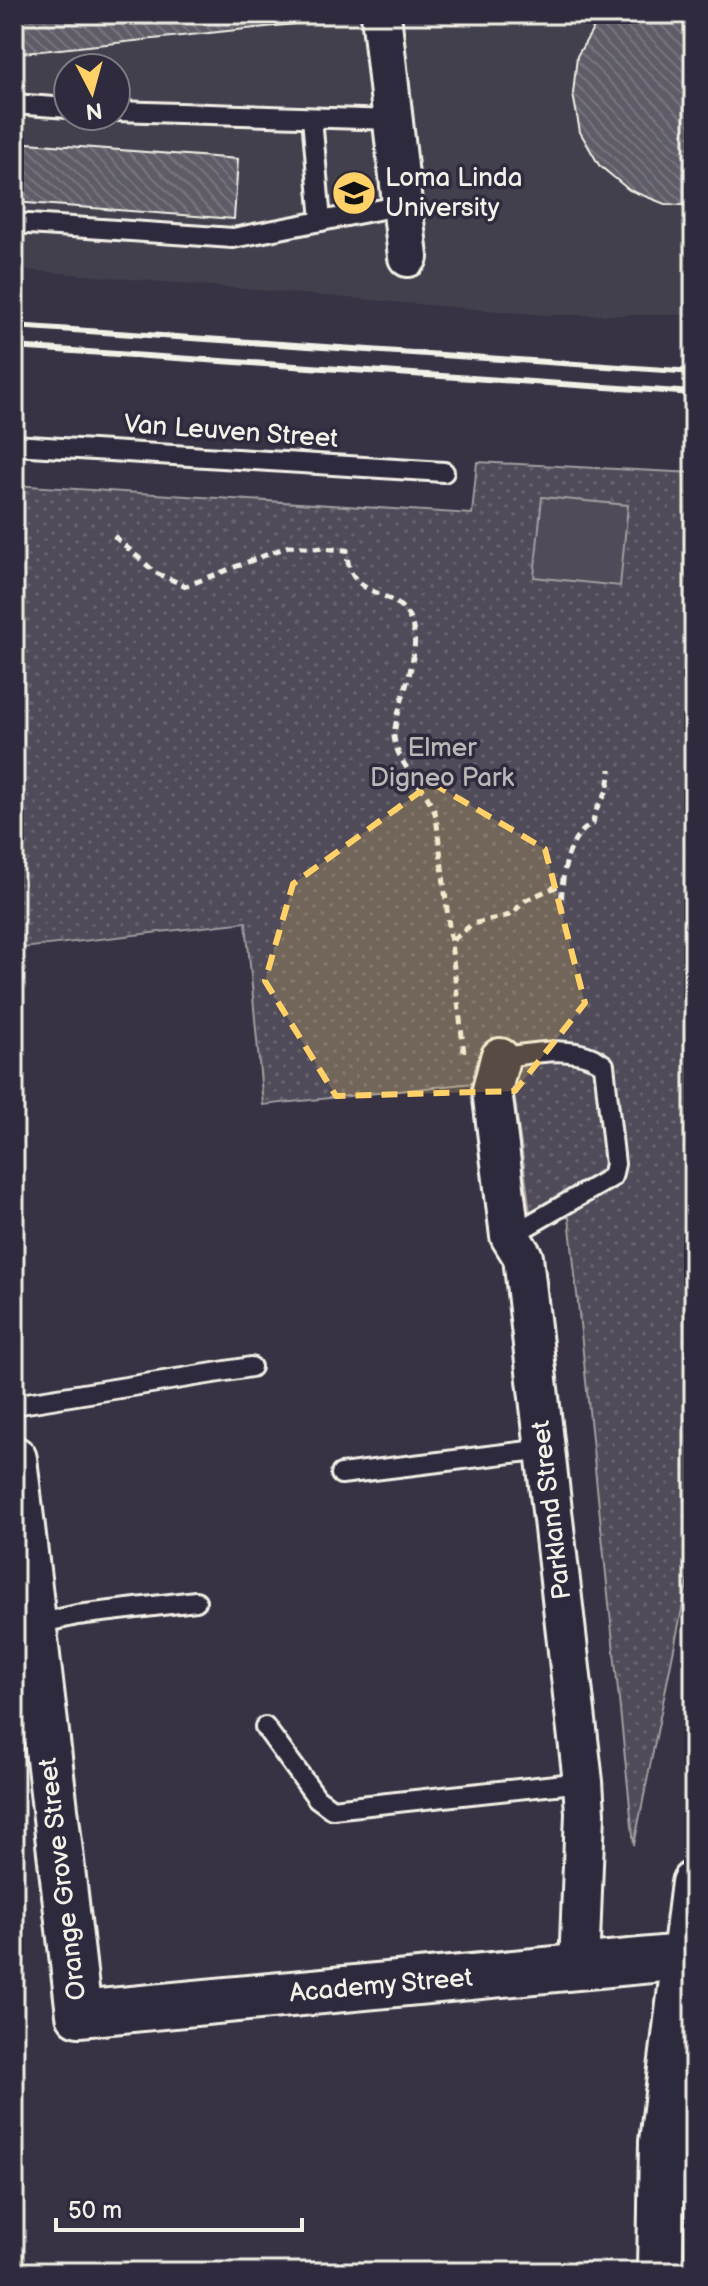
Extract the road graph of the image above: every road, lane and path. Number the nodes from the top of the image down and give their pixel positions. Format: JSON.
{"nodes":[{"id":1,"x":381,"y":14,"type":"edge"},
{"id":2,"x":14,"y":104,"type":"edge"},
{"id":3,"x":52,"y":107,"type":"edge"},
{"id":4,"x":132,"y":112,"type":"edge"},
{"id":5,"x":312,"y":118,"type":"junction"},
{"id":6,"x":393,"y":120,"type":"junction"},
{"id":7,"x":403,"y":205,"type":"junction"},
{"id":8,"x":321,"y":221,"type":"junction"},
{"id":9,"x":14,"y":223,"type":"edge"},
{"id":10,"x":408,"y":257,"type":"dead end"},
{"id":11,"x":14,"y":445,"type":"edge"},
{"id":12,"x":444,"y":472,"type":"dead end"},
{"id":13,"x":114,"y":536,"type":"dead end"},
{"id":14,"x":610,"y":769,"type":"dead end"},
{"id":15,"x":563,"y":884,"type":"junction"},
{"id":16,"x":562,"y":912,"type":"dead end"},
{"id":17,"x":452,"y":941,"type":"junction"},
{"id":18,"x":482,"y":1057,"type":"junction"},
{"id":19,"x":510,"y":1236,"type":"junction"},
{"id":20,"x":251,"y":1367,"type":"dead end"},
{"id":21,"x":14,"y":1405,"type":"edge"},
{"id":22,"x":545,"y":1449,"type":"junction"},
{"id":23,"x":14,"y":1459,"type":"edge"},
{"id":24,"x":341,"y":1474,"type":"dead end"},
{"id":25,"x":196,"y":1601,"type":"dead end"},
{"id":26,"x":33,"y":1625,"type":"junction"},
{"id":27,"x":265,"y":1727,"type":"dead end"},
{"id":28,"x":583,"y":1782,"type":"junction"},
{"id":29,"x":694,"y":1883,"type":"edge"},
{"id":30,"x":690,"y":1956,"type":"edge"},
{"id":31,"x":579,"y":1968,"type":"junction"},
{"id":32,"x":79,"y":2014,"type":"joint"},
{"id":33,"x":660,"y":2272,"type":"edge"}],
"edges":[{"from":1,"to":6,"type":"street"},
{"from":2,"to":3,"type":"lane"},
{"from":4,"to":5,"type":"lane"},
{"from":5,"to":6,"type":"lane"},
{"from":5,"to":8,"type":"lane"},
{"from":6,"to":7,"type":"street"},
{"from":7,"to":8,"type":"lane"},
{"from":7,"to":10,"type":"street"},
{"from":8,"to":9,"type":"lane"},
{"from":11,"to":12,"type":"lane","name":"Van Leuven Street"},
{"from":13,"to":17,"type":"path"},
{"from":14,"to":15,"type":"path"},
{"from":15,"to":16,"type":"path"},
{"from":15,"to":17,"type":"path"},
{"from":17,"to":18,"type":"path"},
{"from":18,"to":19,"type":"street","name":"Parkland Street"},
{"from":18,"to":19,"type":"lane"},
{"from":19,"to":22,"type":"street","name":"Parkland Street"},
{"from":20,"to":21,"type":"lane"},
{"from":22,"to":24,"type":"lane"},
{"from":22,"to":28,"type":"street","name":"Parkland Street"},
{"from":23,"to":26,"type":"street","name":"Orange Grove Street"},
{"from":25,"to":26,"type":"lane"},
{"from":26,"to":32,"type":"street","name":"Orange Grove Street"},
{"from":27,"to":28,"type":"lane"},
{"from":28,"to":31,"type":"street","name":"Parkland Street"},
{"from":29,"to":30,"type":"street"},
{"from":30,"to":31,"type":"street","name":"Academy Street"},
{"from":30,"to":33,"type":"street"},
{"from":31,"to":32,"type":"street","name":"Academy Street"}]}
